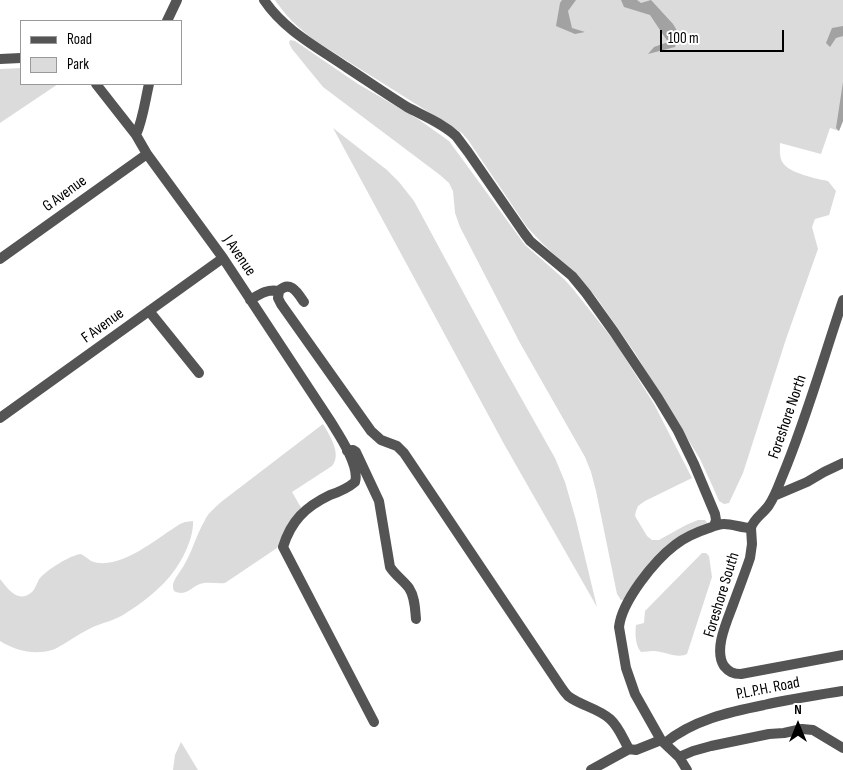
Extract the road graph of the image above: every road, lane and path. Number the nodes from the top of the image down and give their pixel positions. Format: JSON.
{"nodes":[{"id":1,"x":178,"y":0,"type":"edge"},
{"id":2,"x":264,"y":0,"type":"edge"},
{"id":3,"x":167,"y":20,"type":"edge"},
{"id":4,"x":20,"y":58,"type":"edge"},
{"id":5,"x":0,"y":59,"type":"edge"},
{"id":6,"x":97,"y":85,"type":"edge"},
{"id":7,"x":148,"y":85,"type":"edge"},
{"id":8,"x":136,"y":135,"type":"junction"},
{"id":9,"x":147,"y":154,"type":"junction"},
{"id":10,"x":0,"y":258,"type":"edge"},
{"id":11,"x":223,"y":258,"type":"junction"},
{"id":12,"x":279,"y":291,"type":"junction"},
{"id":13,"x":250,"y":300,"type":"junction"},
{"id":14,"x":843,"y":300,"type":"edge"},
{"id":15,"x":304,"y":302,"type":"dead end"},
{"id":16,"x":150,"y":311,"type":"junction"},
{"id":17,"x":199,"y":373,"type":"dead end"},
{"id":18,"x":0,"y":418,"type":"edge"},
{"id":19,"x":347,"y":451,"type":"junction"},
{"id":20,"x":843,"y":464,"type":"edge"},
{"id":21,"x":774,"y":496,"type":"junction"},
{"id":22,"x":714,"y":526,"type":"junction"},
{"id":23,"x":746,"y":528,"type":"junction"},
{"id":24,"x":416,"y":619,"type":"dead end"},
{"id":25,"x":843,"y":655,"type":"edge"},
{"id":26,"x":843,"y":691,"type":"edge"},
{"id":27,"x":374,"y":722,"type":"dead end"},
{"id":28,"x":663,"y":741,"type":"junction"},
{"id":29,"x":843,"y":748,"type":"edge"},
{"id":30,"x":629,"y":749,"type":"junction"},
{"id":31,"x":679,"y":757,"type":"junction"},
{"id":32,"x":591,"y":770,"type":"edge"},
{"id":33,"x":687,"y":770,"type":"edge"}],
"edges":[{"from":1,"to":3,"type":"lane"},
{"from":2,"to":22,"type":"lane"},
{"from":4,"to":5,"type":"lane"},
{"from":6,"to":8,"type":"lane","name":"J Avenue"},
{"from":7,"to":8,"type":"lane"},
{"from":8,"to":9,"type":"lane","name":"J Avenue"},
{"from":9,"to":10,"type":"lane","name":"G Avenue"},
{"from":9,"to":11,"type":"lane","name":"J Avenue"},
{"from":11,"to":13,"type":"lane","name":"J Avenue"},
{"from":11,"to":16,"type":"lane","name":"F Avenue"},
{"from":12,"to":13,"type":"lane"},
{"from":12,"to":15,"type":"lane"},
{"from":12,"to":30,"type":"lane"},
{"from":13,"to":19,"type":"lane","name":"J Avenue"},
{"from":14,"to":21,"type":"lane","name":"Foreshore North"},
{"from":16,"to":17,"type":"lane"},
{"from":16,"to":18,"type":"lane","name":"F Avenue"},
{"from":19,"to":24,"type":"lane"},
{"from":19,"to":27,"type":"lane"},
{"from":20,"to":21,"type":"lane"},
{"from":21,"to":23,"type":"lane","name":"Foreshore North"},
{"from":22,"to":23,"type":"lane"},
{"from":22,"to":28,"type":"lane"},
{"from":23,"to":25,"type":"lane","name":"Foreshore South"},
{"from":26,"to":28,"type":"lane","name":"P.L.P.H. Road"},
{"from":28,"to":30,"type":"lane","name":"P.L.P.H. Road"},
{"from":28,"to":31,"type":"lane"},
{"from":29,"to":31,"type":"lane"},
{"from":30,"to":32,"type":"lane","name":"P.L.P.H. Road"},
{"from":31,"to":33,"type":"lane"}]}
